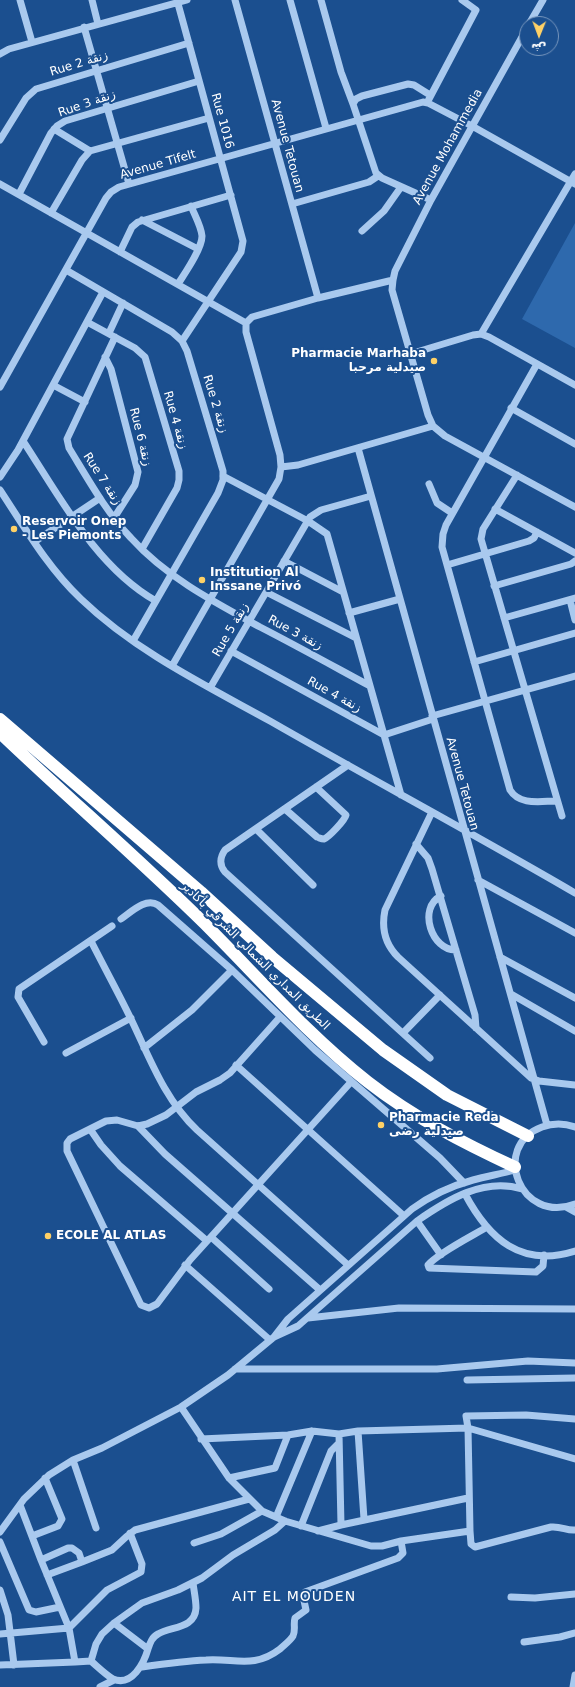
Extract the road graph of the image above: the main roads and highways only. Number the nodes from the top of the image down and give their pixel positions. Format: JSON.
{"nodes":[{"id":1,"x":0,"y":719,"type":"edge"},
{"id":2,"x":0,"y":733,"type":"edge"},
{"id":3,"x":528,"y":1136,"type":"road end"},
{"id":4,"x":515,"y":1168,"type":"road end"}],
"edges":[{"from":1,"to":3,"type":"highway","name":"الطريق المداري الشمالي الشرقي بأكادير"},
{"from":2,"to":4,"type":"highway","name":"الطريق المداري الشمالي الشرقي بأكادير"}]}
